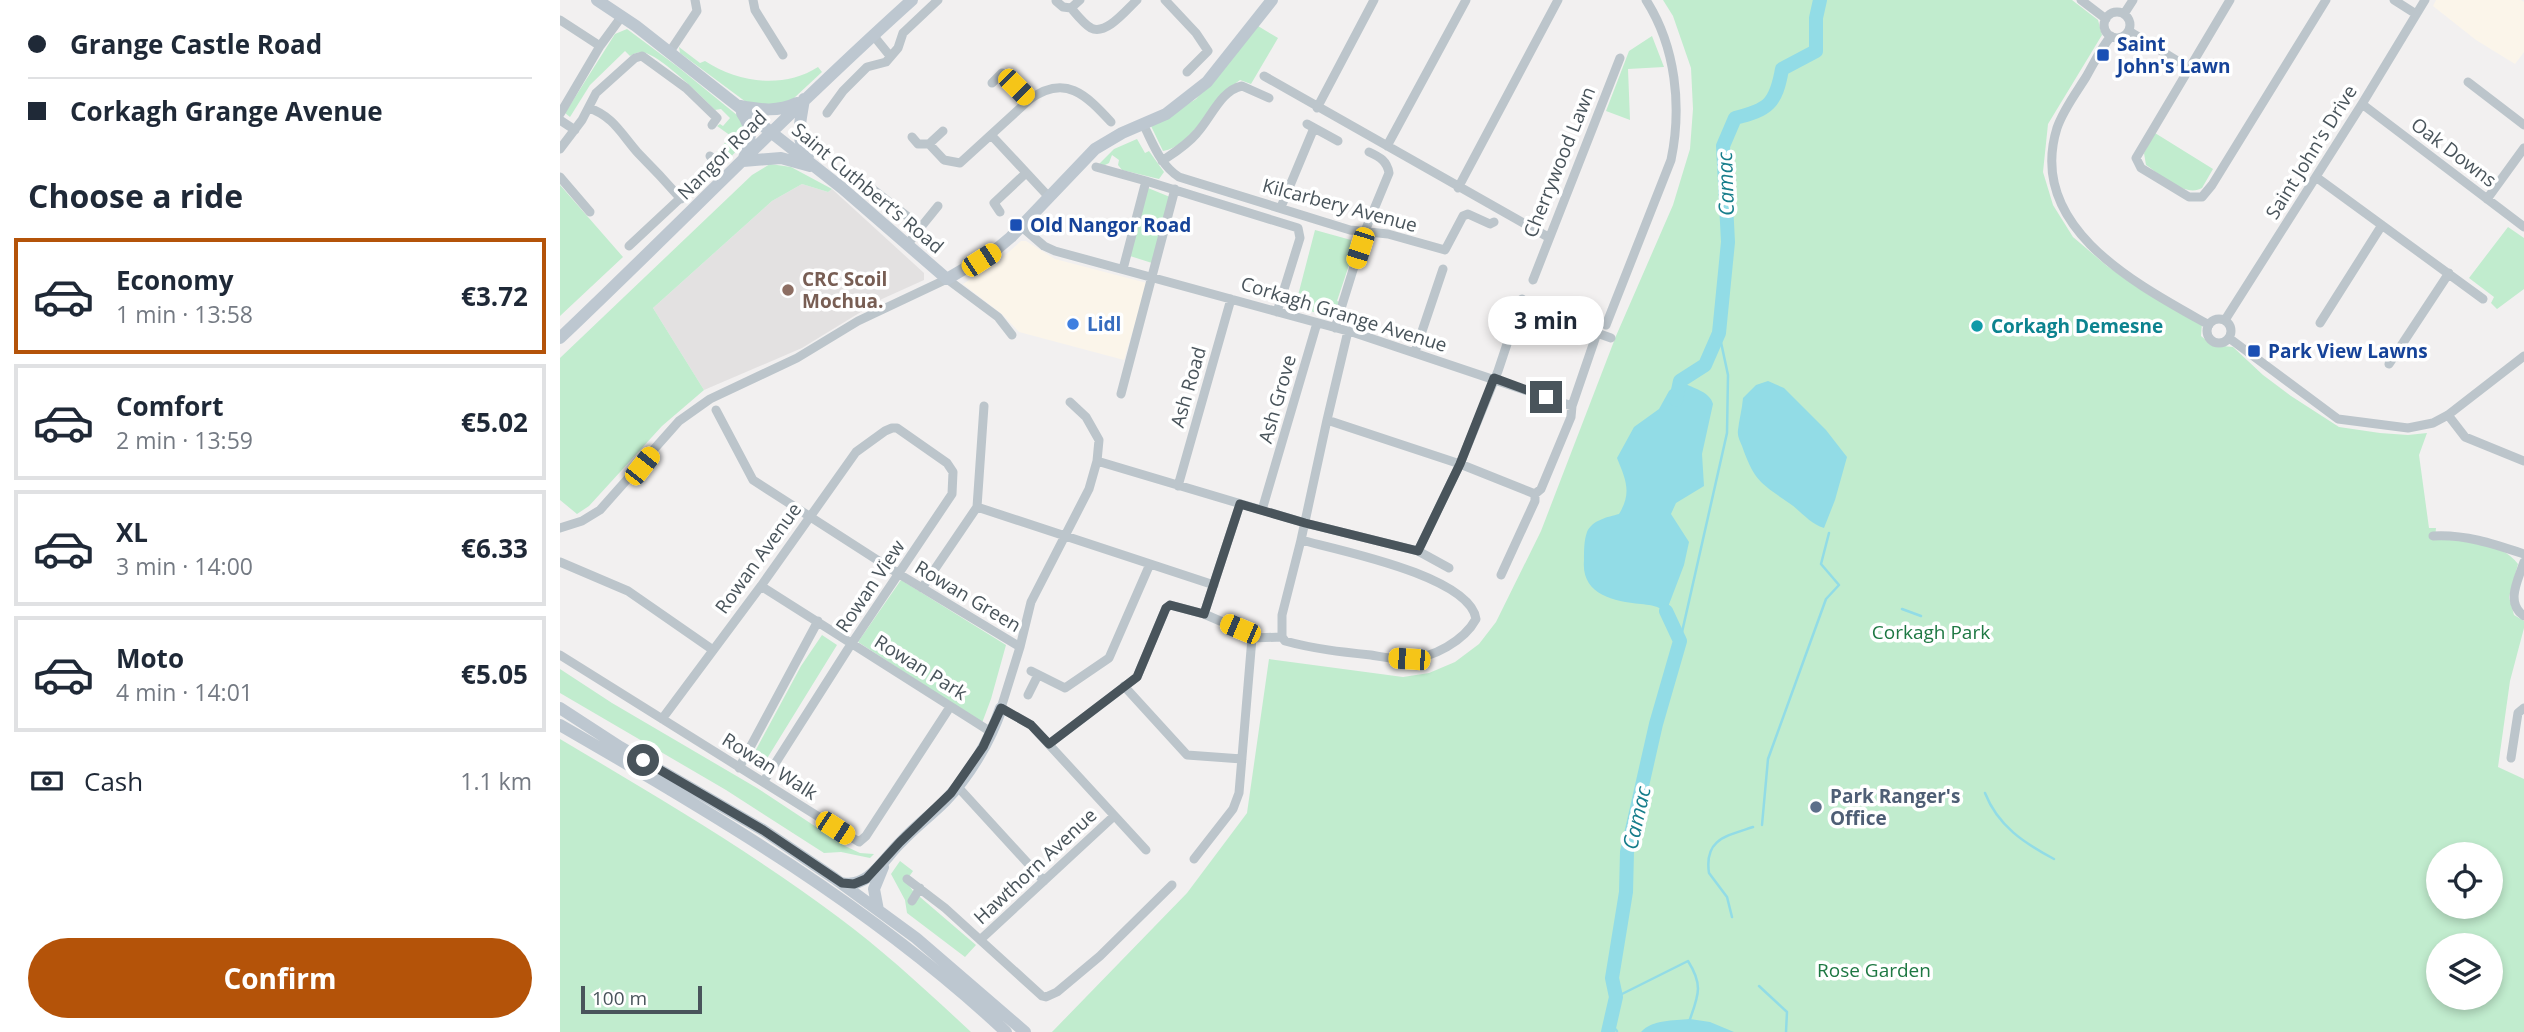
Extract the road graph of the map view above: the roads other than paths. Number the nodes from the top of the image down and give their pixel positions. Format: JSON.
{"nodes":[{"id":1,"x":597,"y":0,"type":"edge"},
{"id":2,"x":695,"y":0,"type":"edge"},
{"id":3,"x":753,"y":0,"type":"edge"},
{"id":4,"x":912,"y":0,"type":"edge"},
{"id":5,"x":938,"y":0,"type":"edge"},
{"id":6,"x":1080,"y":0,"type":"edge"},
{"id":7,"x":1137,"y":0,"type":"edge"},
{"id":8,"x":1165,"y":0,"type":"edge"},
{"id":9,"x":1272,"y":0,"type":"edge"},
{"id":10,"x":1374,"y":0,"type":"edge"},
{"id":11,"x":1466,"y":0,"type":"edge"},
{"id":12,"x":1558,"y":0,"type":"edge"},
{"id":13,"x":1646,"y":0,"type":"edge"},
{"id":14,"x":2081,"y":0,"type":"edge"},
{"id":15,"x":2133,"y":0,"type":"edge"},
{"id":16,"x":2230,"y":0,"type":"edge"},
{"id":17,"x":2326,"y":0,"type":"edge"},
{"id":18,"x":2394,"y":0,"type":"edge"},
{"id":19,"x":2425,"y":0,"type":"edge"},
{"id":20,"x":1056,"y":1,"type":"edge"},
{"id":21,"x":1071,"y":8,"type":"junction"},
{"id":22,"x":2124,"y":14,"type":"junction"},
{"id":23,"x":2416,"y":14,"type":"junction"},
{"id":24,"x":622,"y":16,"type":"junction"},
{"id":25,"x":2106,"y":19,"type":"junction"},
{"id":26,"x":560,"y":20,"type":"edge"},
{"id":27,"x":2129,"y":31,"type":"junction"},
{"id":28,"x":873,"y":36,"type":"junction"},
{"id":29,"x":2111,"y":36,"type":"junction"},
{"id":30,"x":600,"y":46,"type":"junction"},
{"id":31,"x":669,"y":53,"type":"junction"},
{"id":32,"x":783,"y":55,"type":"dead end"},
{"id":33,"x":890,"y":57,"type":"junction"},
{"id":34,"x":1620,"y":58,"type":"dead end"},
{"id":35,"x":2189,"y":68,"type":"junction"},
{"id":36,"x":1187,"y":72,"type":"dead end"},
{"id":37,"x":1264,"y":76,"type":"dead end"},
{"id":38,"x":2469,"y":82,"type":"dead end"},
{"id":39,"x":992,"y":83,"type":"dead end"},
{"id":40,"x":1269,"y":97,"type":"dead end"},
{"id":41,"x":804,"y":99,"type":"junction"},
{"id":42,"x":1029,"y":100,"type":"junction"},
{"id":43,"x":2362,"y":104,"type":"junction"},
{"id":44,"x":736,"y":105,"type":"junction"},
{"id":45,"x":589,"y":107,"type":"junction"},
{"id":46,"x":1317,"y":108,"type":"junction"},
{"id":47,"x":827,"y":113,"type":"dead end"},
{"id":48,"x":560,"y":114,"type":"edge"},
{"id":49,"x":560,"y":120,"type":"edge"},
{"id":50,"x":1111,"y":122,"type":"dead end"},
{"id":51,"x":1143,"y":124,"type":"junction"},
{"id":52,"x":712,"y":125,"type":"dead end"},
{"id":53,"x":2524,"y":125,"type":"edge"},
{"id":54,"x":575,"y":130,"type":"junction"},
{"id":55,"x":943,"y":131,"type":"dead end"},
{"id":56,"x":772,"y":132,"type":"junction"},
{"id":57,"x":992,"y":136,"type":"junction"},
{"id":58,"x":912,"y":137,"type":"dead end"},
{"id":59,"x":1338,"y":141,"type":"dead end"},
{"id":60,"x":929,"y":144,"type":"junction"},
{"id":61,"x":1387,"y":146,"type":"junction"},
{"id":62,"x":2524,"y":148,"type":"edge"},
{"id":63,"x":560,"y":149,"type":"edge"},
{"id":64,"x":1369,"y":152,"type":"dead end"},
{"id":65,"x":710,"y":156,"type":"dead end"},
{"id":66,"x":743,"y":161,"type":"junction"},
{"id":67,"x":1161,"y":161,"type":"junction"},
{"id":68,"x":1096,"y":167,"type":"dead end"},
{"id":69,"x":817,"y":168,"type":"junction"},
{"id":70,"x":1026,"y":173,"type":"junction"},
{"id":71,"x":560,"y":177,"type":"edge"},
{"id":72,"x":2316,"y":177,"type":"junction"},
{"id":73,"x":860,"y":180,"type":"dead end"},
{"id":74,"x":1146,"y":181,"type":"junction"},
{"id":75,"x":1458,"y":188,"type":"junction"},
{"id":76,"x":1175,"y":189,"type":"junction"},
{"id":77,"x":1048,"y":196,"type":"junction"},
{"id":78,"x":681,"y":199,"type":"junction"},
{"id":79,"x":2487,"y":199,"type":"junction"},
{"id":80,"x":589,"y":205,"type":"dead end"},
{"id":81,"x":938,"y":206,"type":"dead end"},
{"id":82,"x":1281,"y":206,"type":"junction"},
{"id":83,"x":1000,"y":212,"type":"dead end"},
{"id":84,"x":1494,"y":222,"type":"dead end"},
{"id":85,"x":2382,"y":225,"type":"junction"},
{"id":86,"x":921,"y":227,"type":"junction"},
{"id":87,"x":1022,"y":227,"type":"junction"},
{"id":88,"x":2524,"y":227,"type":"edge"},
{"id":89,"x":1365,"y":231,"type":"junction"},
{"id":90,"x":1548,"y":237,"type":"junction"},
{"id":91,"x":1361,"y":244,"type":"dead end"},
{"id":92,"x":628,"y":245,"type":"dead end"},
{"id":93,"x":907,"y":245,"type":"junction"},
{"id":94,"x":1123,"y":269,"type":"junction"},
{"id":95,"x":1443,"y":269,"type":"dead end"},
{"id":96,"x":2449,"y":273,"type":"junction"},
{"id":97,"x":1152,"y":277,"type":"junction"},
{"id":98,"x":947,"y":279,"type":"junction"},
{"id":99,"x":1533,"y":280,"type":"dead end"},
{"id":100,"x":1231,"y":299,"type":"junction"},
{"id":101,"x":1522,"y":299,"type":"dead end"},
{"id":102,"x":2483,"y":299,"type":"dead end"},
{"id":103,"x":1277,"y":312,"type":"junction"},
{"id":104,"x":2225,"y":320,"type":"junction"},
{"id":105,"x":1317,"y":323,"type":"junction"},
{"id":106,"x":2320,"y":323,"type":"dead end"},
{"id":107,"x":1606,"y":325,"type":"dead end"},
{"id":108,"x":2209,"y":325,"type":"junction"},
{"id":109,"x":1335,"y":328,"type":"junction"},
{"id":110,"x":1348,"y":331,"type":"junction"},
{"id":111,"x":1012,"y":335,"type":"dead end"},
{"id":112,"x":560,"y":338,"type":"edge"},
{"id":113,"x":1611,"y":338,"type":"dead end"},
{"id":114,"x":2229,"y":338,"type":"junction"},
{"id":115,"x":1415,"y":352,"type":"junction"},
{"id":116,"x":2524,"y":356,"type":"edge"},
{"id":117,"x":2389,"y":364,"type":"dead end"},
{"id":118,"x":1494,"y":378,"type":"junction"},
{"id":119,"x":1121,"y":394,"type":"dead end"},
{"id":120,"x":1070,"y":402,"type":"dead end"},
{"id":121,"x":1572,"y":406,"type":"junction"},
{"id":122,"x":984,"y":407,"type":"dead end"},
{"id":123,"x":716,"y":410,"type":"dead end"},
{"id":124,"x":2444,"y":417,"type":"junction"},
{"id":125,"x":1327,"y":420,"type":"junction"},
{"id":126,"x":891,"y":428,"type":"joint"},
{"id":127,"x":1097,"y":461,"type":"junction"},
{"id":128,"x":2524,"y":461,"type":"edge"},
{"id":129,"x":1460,"y":464,"type":"junction"},
{"id":130,"x":1178,"y":486,"type":"junction"},
{"id":131,"x":1535,"y":494,"type":"junction"},
{"id":132,"x":1240,"y":504,"type":"junction"},
{"id":133,"x":977,"y":507,"type":"junction"},
{"id":134,"x":1262,"y":510,"type":"junction"},
{"id":135,"x":810,"y":517,"type":"junction"},
{"id":136,"x":1305,"y":523,"type":"junction"},
{"id":137,"x":560,"y":528,"type":"edge"},
{"id":138,"x":2433,"y":536,"type":"dead end"},
{"id":139,"x":1063,"y":537,"type":"junction"},
{"id":140,"x":1301,"y":540,"type":"junction"},
{"id":141,"x":1418,"y":551,"type":"junction"},
{"id":142,"x":2524,"y":554,"type":"edge"},
{"id":143,"x":560,"y":562,"type":"edge"},
{"id":144,"x":2524,"y":562,"type":"edge"},
{"id":145,"x":1150,"y":564,"type":"junction"},
{"id":146,"x":1449,"y":568,"type":"dead end"},
{"id":147,"x":899,"y":574,"type":"junction"},
{"id":148,"x":1501,"y":575,"type":"dead end"},
{"id":149,"x":1214,"y":585,"type":"junction"},
{"id":150,"x":761,"y":586,"type":"junction"},
{"id":151,"x":922,"y":588,"type":"junction"},
{"id":152,"x":1204,"y":614,"type":"junction"},
{"id":153,"x":2524,"y":616,"type":"edge"},
{"id":154,"x":818,"y":621,"type":"junction"},
{"id":155,"x":1282,"y":637,"type":"junction"},
{"id":156,"x":1252,"y":638,"type":"junction"},
{"id":157,"x":852,"y":643,"type":"junction"},
{"id":158,"x":1020,"y":647,"type":"junction"},
{"id":159,"x":713,"y":650,"type":"junction"},
{"id":160,"x":560,"y":656,"type":"edge"},
{"id":161,"x":1124,"y":686,"type":"junction"},
{"id":162,"x":1028,"y":695,"type":"dead end"},
{"id":163,"x":950,"y":706,"type":"junction"},
{"id":164,"x":560,"y":708,"type":"edge"},
{"id":165,"x":1001,"y":708,"type":"junction"},
{"id":166,"x":2524,"y":708,"type":"edge"},
{"id":167,"x":662,"y":719,"type":"junction"},
{"id":168,"x":560,"y":725,"type":"edge"},
{"id":169,"x":991,"y":732,"type":"junction"},
{"id":170,"x":1049,"y":744,"type":"junction"},
{"id":171,"x":2511,"y":758,"type":"dead end"},
{"id":172,"x":1242,"y":759,"type":"junction"},
{"id":173,"x":739,"y":768,"type":"junction"},
{"id":174,"x":764,"y":781,"type":"junction"},
{"id":175,"x":957,"y":786,"type":"junction"},
{"id":176,"x":1114,"y":816,"type":"junction"},
{"id":177,"x":1146,"y":850,"type":"dead end"},
{"id":178,"x":890,"y":855,"type":"junction"},
{"id":179,"x":1194,"y":859,"type":"dead end"},
{"id":180,"x":907,"y":879,"type":"dead end"},
{"id":181,"x":1044,"y":881,"type":"junction"},
{"id":182,"x":842,"y":883,"type":"junction"},
{"id":183,"x":1172,"y":885,"type":"dead end"},
{"id":184,"x":920,"y":888,"type":"junction"},
{"id":185,"x":1160,"y":897,"type":"junction"},
{"id":186,"x":912,"y":901,"type":"dead end"},
{"id":187,"x":1170,"y":906,"type":"dead end"},
{"id":188,"x":878,"y":910,"type":"junction"},
{"id":189,"x":980,"y":940,"type":"junction"},
{"id":190,"x":1006,"y":1032,"type":"edge"},
{"id":191,"x":1026,"y":1032,"type":"edge"}],
"edges":[{"from":1,"to":24,"type":"main road","name":"Saint Cuthbert’s Road"},
{"from":2,"to":31,"type":"street"},
{"from":3,"to":32,"type":"street"},
{"from":4,"to":28,"type":"main road","name":"Nangor Road"},
{"from":5,"to":33,"type":"street"},
{"from":6,"to":21,"type":"street"},
{"from":7,"to":21,"type":"street"},
{"from":8,"to":36,"type":"street"},
{"from":9,"to":51,"type":"main road"},
{"from":10,"to":46,"type":"street"},
{"from":11,"to":61,"type":"street"},
{"from":12,"to":75,"type":"street"},
{"from":13,"to":107,"type":"street"},
{"from":14,"to":25,"type":"street"},
{"from":15,"to":22,"type":"street"},
{"from":16,"to":35,"type":"street"},
{"from":17,"to":35,"type":"street"},
{"from":18,"to":23,"type":"street"},
{"from":19,"to":23,"type":"street","name":"Saint John's Drive"},
{"from":20,"to":21,"type":"street"},
{"from":22,"to":25,"type":"street"},
{"from":22,"to":27,"type":"street"},
{"from":23,"to":43,"type":"street","name":"Saint John's Drive"},
{"from":24,"to":30,"type":"street"},
{"from":24,"to":31,"type":"main road","name":"Saint Cuthbert’s Road"},
{"from":25,"to":29,"type":"street"},
{"from":26,"to":30,"type":"street"},
{"from":27,"to":29,"type":"street"},
{"from":27,"to":35,"type":"street"},
{"from":28,"to":33,"type":"street"},
{"from":28,"to":41,"type":"main road","name":"Nangor Road"},
{"from":29,"to":108,"type":"street"},
{"from":30,"to":48,"type":"street"},
{"from":31,"to":44,"type":"main road","name":"Saint Cuthbert’s Road"},
{"from":33,"to":47,"type":"street"},
{"from":34,"to":90,"type":"street","name":"Cherrywood Lawn"},
{"from":37,"to":46,"type":"street"},
{"from":38,"to":53,"type":"street"},
{"from":39,"to":42,"type":"street"},
{"from":40,"to":67,"type":"street"},
{"from":41,"to":44,"type":"main road"},
{"from":41,"to":56,"type":"main road","name":"Nangor Road"},
{"from":41,"to":69,"type":"main road"},
{"from":42,"to":50,"type":"street"},
{"from":42,"to":57,"type":"street"},
{"from":43,"to":72,"type":"street","name":"Saint John's Drive"},
{"from":43,"to":79,"type":"street","name":"Oak Downs"},
{"from":44,"to":56,"type":"main road","name":"Saint Cuthbert’s Road"},
{"from":44,"to":66,"type":"main road"},
{"from":45,"to":52,"type":"street"},
{"from":45,"to":54,"type":"street"},
{"from":45,"to":78,"type":"street"},
{"from":46,"to":61,"type":"street"},
{"from":49,"to":54,"type":"street"},
{"from":51,"to":67,"type":"street"},
{"from":51,"to":77,"type":"main road"},
{"from":54,"to":63,"type":"street"},
{"from":55,"to":60,"type":"street"},
{"from":56,"to":66,"type":"main road","name":"Nangor Road"},
{"from":56,"to":69,"type":"main road","name":"Saint Cuthbert’s Road"},
{"from":57,"to":60,"type":"street"},
{"from":57,"to":70,"type":"street"},
{"from":58,"to":60,"type":"street"},
{"from":59,"to":82,"type":"street"},
{"from":61,"to":75,"type":"street"},
{"from":62,"to":79,"type":"street"},
{"from":64,"to":89,"type":"street"},
{"from":65,"to":78,"type":"street"},
{"from":66,"to":69,"type":"main road"},
{"from":66,"to":112,"type":"main road","name":"Nangor Road"},
{"from":67,"to":82,"type":"street","name":"Kilcarbery Avenue"},
{"from":68,"to":74,"type":"street"},
{"from":69,"to":93,"type":"main road","name":"Saint Cuthbert’s Road"},
{"from":70,"to":77,"type":"street"},
{"from":70,"to":83,"type":"street"},
{"from":71,"to":80,"type":"street"},
{"from":72,"to":85,"type":"street"},
{"from":72,"to":104,"type":"street","name":"Saint John's Drive"},
{"from":73,"to":86,"type":"street"},
{"from":74,"to":76,"type":"street"},
{"from":74,"to":94,"type":"street"},
{"from":75,"to":90,"type":"street"},
{"from":76,"to":97,"type":"street"},
{"from":76,"to":103,"type":"street"},
{"from":77,"to":87,"type":"main road"},
{"from":78,"to":92,"type":"street"},
{"from":79,"to":88,"type":"street","name":"Oak Downs"},
{"from":81,"to":86,"type":"street"},
{"from":82,"to":89,"type":"street","name":"Kilcarbery Avenue"},
{"from":84,"to":89,"type":"street","name":"Kilcarbery Avenue"},
{"from":85,"to":96,"type":"street"},
{"from":85,"to":106,"type":"street"},
{"from":86,"to":93,"type":"street"},
{"from":87,"to":94,"type":"street","name":"Corkagh Grange Avenue"},
{"from":87,"to":98,"type":"main road"},
{"from":90,"to":99,"type":"street","name":"Cherrywood Lawn"},
{"from":91,"to":109,"type":"street"},
{"from":93,"to":98,"type":"main road","name":"Saint Cuthbert’s Road"},
{"from":94,"to":97,"type":"street","name":"Corkagh Grange Avenue"},
{"from":95,"to":115,"type":"street"},
{"from":96,"to":102,"type":"street"},
{"from":96,"to":117,"type":"street"},
{"from":97,"to":100,"type":"street","name":"Corkagh Grange Avenue"},
{"from":97,"to":119,"type":"street"},
{"from":98,"to":111,"type":"street"},
{"from":98,"to":137,"type":"street"},
{"from":100,"to":103,"type":"street","name":"Corkagh Grange Avenue"},
{"from":100,"to":130,"type":"street","name":"Ash Road"},
{"from":101,"to":118,"type":"street"},
{"from":103,"to":105,"type":"street","name":"Corkagh Grange Avenue"},
{"from":104,"to":108,"type":"street"},
{"from":104,"to":114,"type":"street"},
{"from":105,"to":109,"type":"street","name":"Corkagh Grange Avenue"},
{"from":105,"to":134,"type":"street","name":"Ash Grove"},
{"from":108,"to":114,"type":"street"},
{"from":109,"to":110,"type":"street","name":"Corkagh Grange Avenue"},
{"from":110,"to":115,"type":"street","name":"Corkagh Grange Avenue"},
{"from":110,"to":125,"type":"street"},
{"from":113,"to":121,"type":"street"},
{"from":114,"to":124,"type":"street"},
{"from":115,"to":118,"type":"street","name":"Corkagh Grange Avenue"},
{"from":116,"to":124,"type":"street"},
{"from":118,"to":121,"type":"street","name":"Corkagh Grange Avenue"},
{"from":118,"to":129,"type":"street"},
{"from":120,"to":127,"type":"street"},
{"from":121,"to":131,"type":"street"},
{"from":122,"to":133,"type":"street"},
{"from":123,"to":135,"type":"street","name":"Rowan Green"},
{"from":124,"to":128,"type":"street"},
{"from":125,"to":129,"type":"street"},
{"from":125,"to":136,"type":"street"},
{"from":126,"to":135,"type":"street","name":"Rowan Avenue"},
{"from":126,"to":147,"type":"street","name":"Rowan View"},
{"from":127,"to":130,"type":"street"},
{"from":127,"to":139,"type":"street"},
{"from":129,"to":131,"type":"street"},
{"from":129,"to":141,"type":"street"},
{"from":130,"to":132,"type":"street"},
{"from":131,"to":148,"type":"street"},
{"from":132,"to":134,"type":"street"},
{"from":132,"to":149,"type":"street"},
{"from":133,"to":139,"type":"street"},
{"from":133,"to":151,"type":"street"},
{"from":134,"to":136,"type":"street"},
{"from":135,"to":147,"type":"street","name":"Rowan Green"},
{"from":135,"to":150,"type":"street","name":"Rowan Avenue"},
{"from":136,"to":140,"type":"street"},
{"from":136,"to":141,"type":"street"},
{"from":138,"to":142,"type":"street"},
{"from":139,"to":145,"type":"street"},
{"from":139,"to":158,"type":"street"},
{"from":140,"to":155,"type":"street"},
{"from":140,"to":155,"type":"street"},
{"from":141,"to":146,"type":"street"},
{"from":143,"to":159,"type":"street"},
{"from":144,"to":153,"type":"street"},
{"from":145,"to":149,"type":"street"},
{"from":145,"to":162,"type":"street"},
{"from":147,"to":151,"type":"street","name":"Rowan Green"},
{"from":147,"to":157,"type":"street","name":"Rowan View"},
{"from":149,"to":152,"type":"street"},
{"from":150,"to":154,"type":"street","name":"Rowan Park"},
{"from":150,"to":159,"type":"street","name":"Rowan Avenue"},
{"from":151,"to":158,"type":"street","name":"Rowan Green"},
{"from":152,"to":156,"type":"street"},
{"from":152,"to":161,"type":"street"},
{"from":154,"to":157,"type":"street","name":"Rowan Park"},
{"from":154,"to":173,"type":"street"},
{"from":155,"to":156,"type":"street"},
{"from":156,"to":172,"type":"street"},
{"from":157,"to":163,"type":"street","name":"Rowan Park"},
{"from":157,"to":174,"type":"street","name":"Rowan View"},
{"from":158,"to":165,"type":"street"},
{"from":159,"to":167,"type":"street","name":"Rowan Avenue"},
{"from":160,"to":167,"type":"street","name":"Rowan Walk"},
{"from":161,"to":170,"type":"street"},
{"from":161,"to":172,"type":"street"},
{"from":163,"to":169,"type":"street","name":"Rowan Park"},
{"from":163,"to":174,"type":"street","name":"Rowan Walk"},
{"from":164,"to":182,"type":"main road"},
{"from":165,"to":169,"type":"main road"},
{"from":165,"to":170,"type":"street","name":"Hawthorn Avenue"},
{"from":166,"to":171,"type":"street"},
{"from":167,"to":173,"type":"street","name":"Rowan Walk"},
{"from":168,"to":190,"type":"main road"},
{"from":169,"to":175,"type":"main road"},
{"from":170,"to":176,"type":"street","name":"Hawthorn Avenue"},
{"from":172,"to":179,"type":"street"},
{"from":173,"to":174,"type":"street","name":"Rowan Walk"},
{"from":175,"to":178,"type":"main road"},
{"from":175,"to":181,"type":"street"},
{"from":176,"to":177,"type":"street","name":"Hawthorn Avenue"},
{"from":176,"to":181,"type":"street","name":"Hawthorn Avenue"},
{"from":178,"to":182,"type":"main road"},
{"from":178,"to":188,"type":"main road"},
{"from":180,"to":184,"type":"street"},
{"from":181,"to":189,"type":"street","name":"Hawthorn Avenue"},
{"from":182,"to":188,"type":"main road"},
{"from":183,"to":185,"type":"street"},
{"from":184,"to":186,"type":"street"},
{"from":184,"to":189,"type":"street"},
{"from":185,"to":187,"type":"street"},
{"from":185,"to":189,"type":"street"},
{"from":188,"to":191,"type":"main road"}]}
